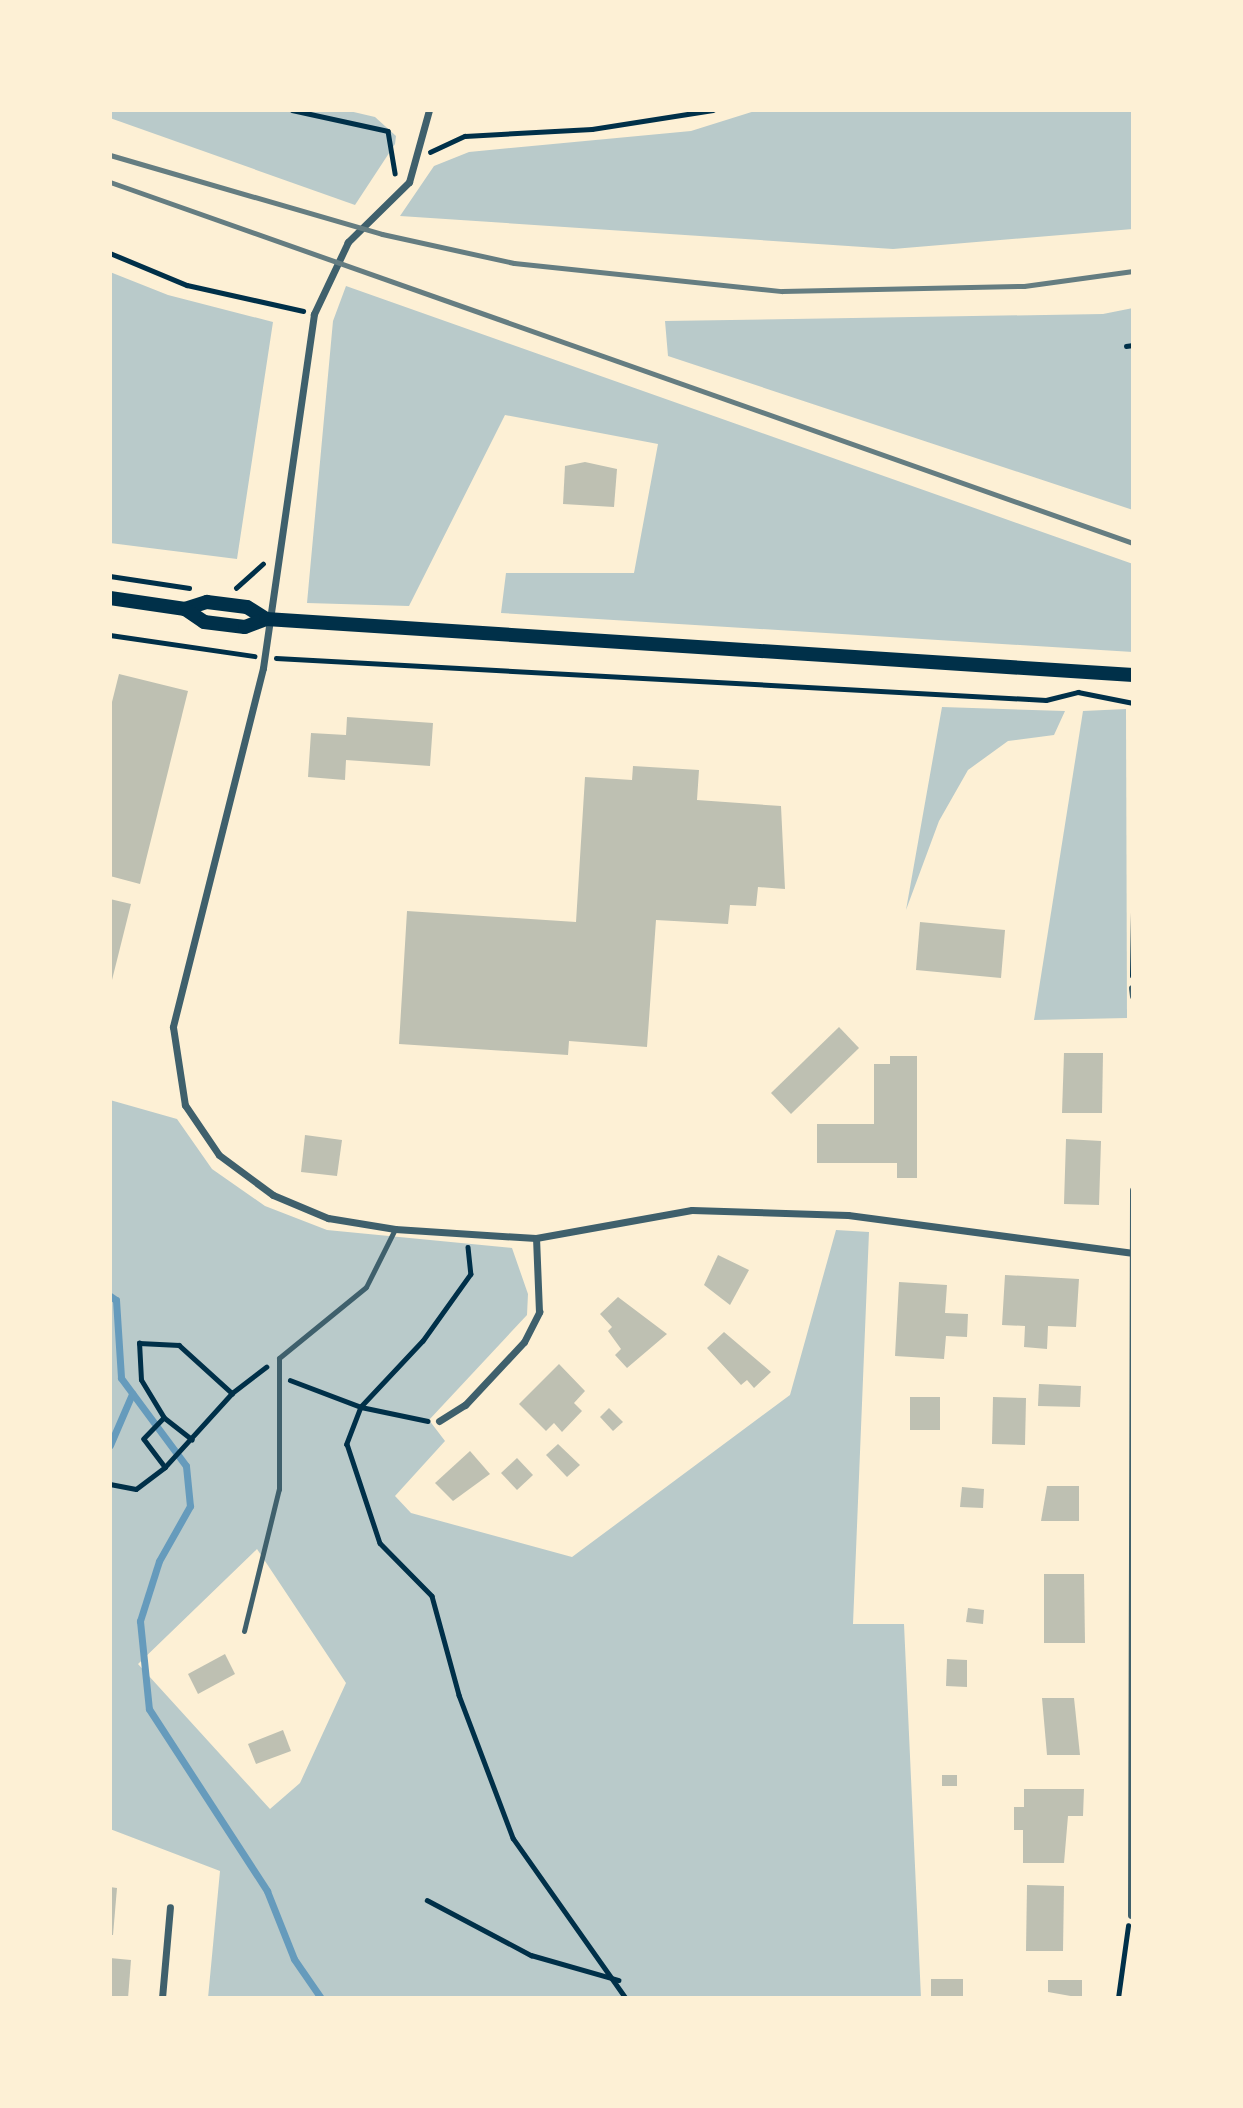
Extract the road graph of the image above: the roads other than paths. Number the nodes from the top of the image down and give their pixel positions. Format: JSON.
{"nodes":[{"id":1,"x":429,"y":110,"type":"edge"},
{"id":2,"x":110,"y":598,"type":"edge"},
{"id":3,"x":185,"y":609,"type":"junction"},
{"id":4,"x":270,"y":619,"type":"junction"},
{"id":5,"x":1133,"y":675,"type":"edge"},
{"id":6,"x":1132,"y":988,"type":"edge"},
{"id":7,"x":1133,"y":996,"type":"edge"},
{"id":8,"x":1133,"y":1190,"type":"edge"},
{"id":9,"x":395,"y":1229,"type":"junction"},
{"id":10,"x":536,"y":1238,"type":"junction"},
{"id":11,"x":1131,"y":1253,"type":"edge"},
{"id":12,"x":439,"y":1421,"type":"road end"},
{"id":13,"x":244,"y":1632,"type":"dead end"},
{"id":14,"x":170,"y":1907,"type":"dead end"},
{"id":15,"x":1131,"y":1915,"type":"edge"},
{"id":16,"x":162,"y":1998,"type":"edge"}],
"edges":[{"from":1,"to":4,"type":"street"},
{"from":2,"to":3,"type":"main road"},
{"from":3,"to":4,"type":"main road"},
{"from":3,"to":4,"type":"main road"},
{"from":4,"to":5,"type":"main road"},
{"from":4,"to":9,"type":"street"},
{"from":6,"to":7,"type":"street"},
{"from":8,"to":11,"type":"street"},
{"from":9,"to":10,"type":"street"},
{"from":9,"to":13,"type":"lane"},
{"from":10,"to":11,"type":"street"},
{"from":10,"to":12,"type":"street"},
{"from":11,"to":15,"type":"street"},
{"from":14,"to":16,"type":"street"}]}
